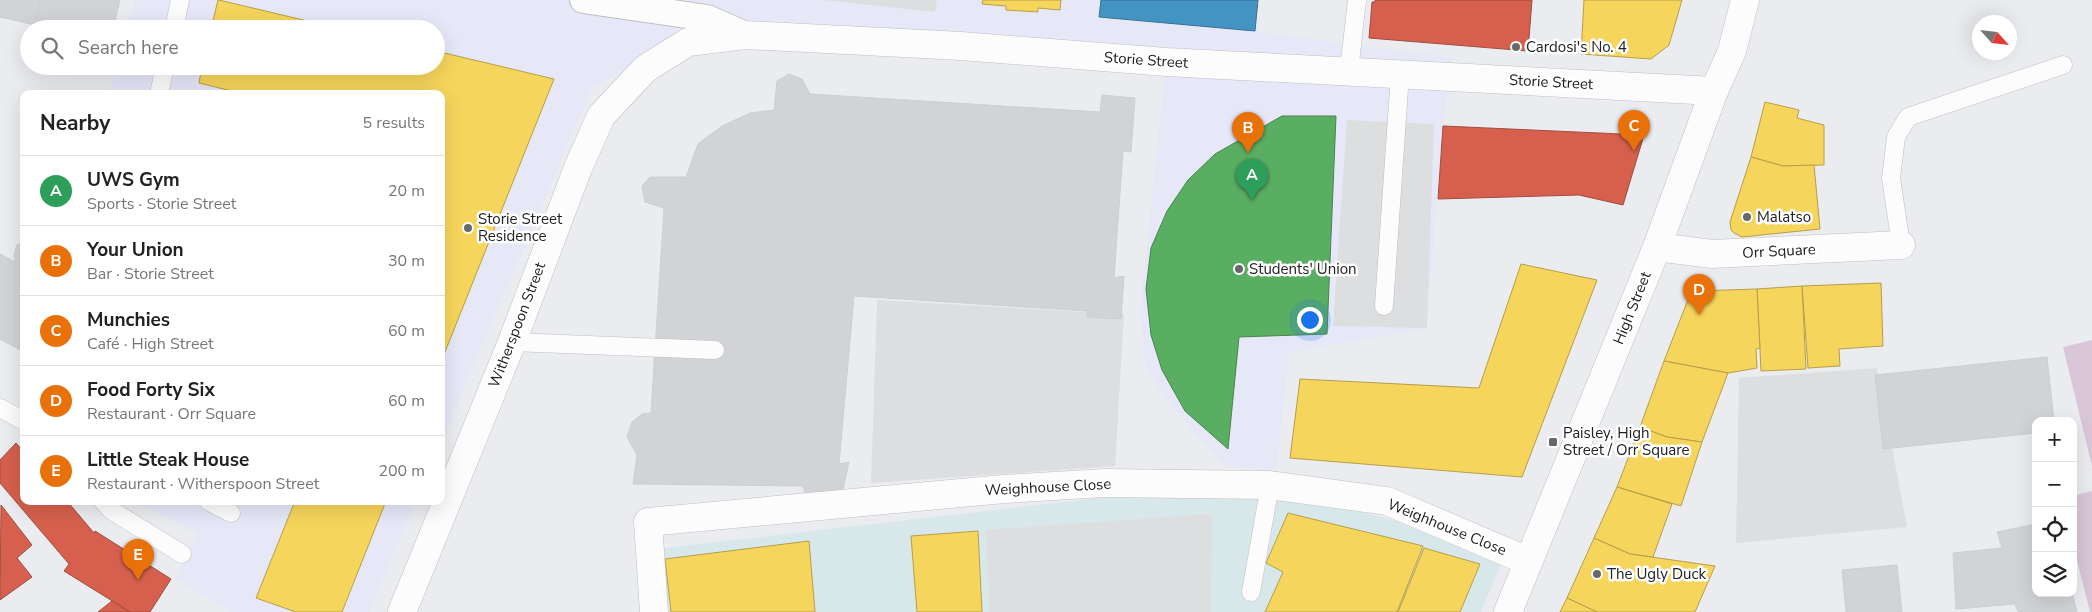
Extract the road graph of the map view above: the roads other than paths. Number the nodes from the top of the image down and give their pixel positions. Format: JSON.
{"nodes":[{"id":1,"x":180,"y":0,"type":"edge"},
{"id":2,"x":583,"y":0,"type":"edge"},
{"id":3,"x":1358,"y":0,"type":"edge"},
{"id":4,"x":1745,"y":0,"type":"edge"},
{"id":5,"x":176,"y":20,"type":"edge"},
{"id":6,"x":746,"y":35,"type":"junction"},
{"id":7,"x":2063,"y":65,"type":"dead end"},
{"id":8,"x":1349,"y":71,"type":"junction"},
{"id":9,"x":1400,"y":74,"type":"junction"},
{"id":10,"x":163,"y":75,"type":"edge"},
{"id":11,"x":160,"y":90,"type":"edge"},
{"id":12,"x":1714,"y":91,"type":"junction"},
{"id":13,"x":1901,"y":245,"type":"joint"},
{"id":14,"x":1657,"y":247,"type":"junction"},
{"id":15,"x":1384,"y":306,"type":"dead end"},
{"id":16,"x":512,"y":342,"type":"junction"},
{"id":17,"x":715,"y":350,"type":"dead end"},
{"id":18,"x":0,"y":408,"type":"edge"},
{"id":19,"x":20,"y":418,"type":"edge"},
{"id":20,"x":1270,"y":485,"type":"junction"},
{"id":21,"x":106,"y":505,"type":"edge"},
{"id":22,"x":216,"y":505,"type":"edge"},
{"id":23,"x":231,"y":513,"type":"dead end"},
{"id":24,"x":182,"y":554,"type":"dead end"},
{"id":25,"x":1528,"y":561,"type":"junction"},
{"id":26,"x":1251,"y":592,"type":"dead end"},
{"id":27,"x":402,"y":612,"type":"edge"},
{"id":28,"x":654,"y":612,"type":"edge"},
{"id":29,"x":1508,"y":612,"type":"edge"}],
"edges":[{"from":1,"to":5,"type":"lane"},
{"from":2,"to":6,"type":"street","name":"Storie Street"},
{"from":3,"to":8,"type":"lane"},
{"from":4,"to":12,"type":"street","name":"High Street"},
{"from":6,"to":8,"type":"street","name":"Storie Street"},
{"from":6,"to":16,"type":"street","name":"Witherspoon Street"},
{"from":7,"to":13,"type":"lane"},
{"from":8,"to":9,"type":"street","name":"Storie Street"},
{"from":9,"to":12,"type":"street","name":"Storie Street"},
{"from":9,"to":15,"type":"lane"},
{"from":10,"to":11,"type":"lane"},
{"from":12,"to":14,"type":"street","name":"High Street"},
{"from":13,"to":14,"type":"street","name":"Orr Square"},
{"from":14,"to":25,"type":"street","name":"High Street"},
{"from":16,"to":17,"type":"lane"},
{"from":16,"to":27,"type":"street","name":"Witherspoon Street"},
{"from":18,"to":19,"type":"lane"},
{"from":20,"to":25,"type":"street","name":"Weighhouse Close"},
{"from":20,"to":26,"type":"lane"},
{"from":20,"to":28,"type":"street","name":"Weighhouse Close"},
{"from":21,"to":24,"type":"lane"},
{"from":22,"to":23,"type":"lane"},
{"from":25,"to":29,"type":"street","name":"High Street"}]}
